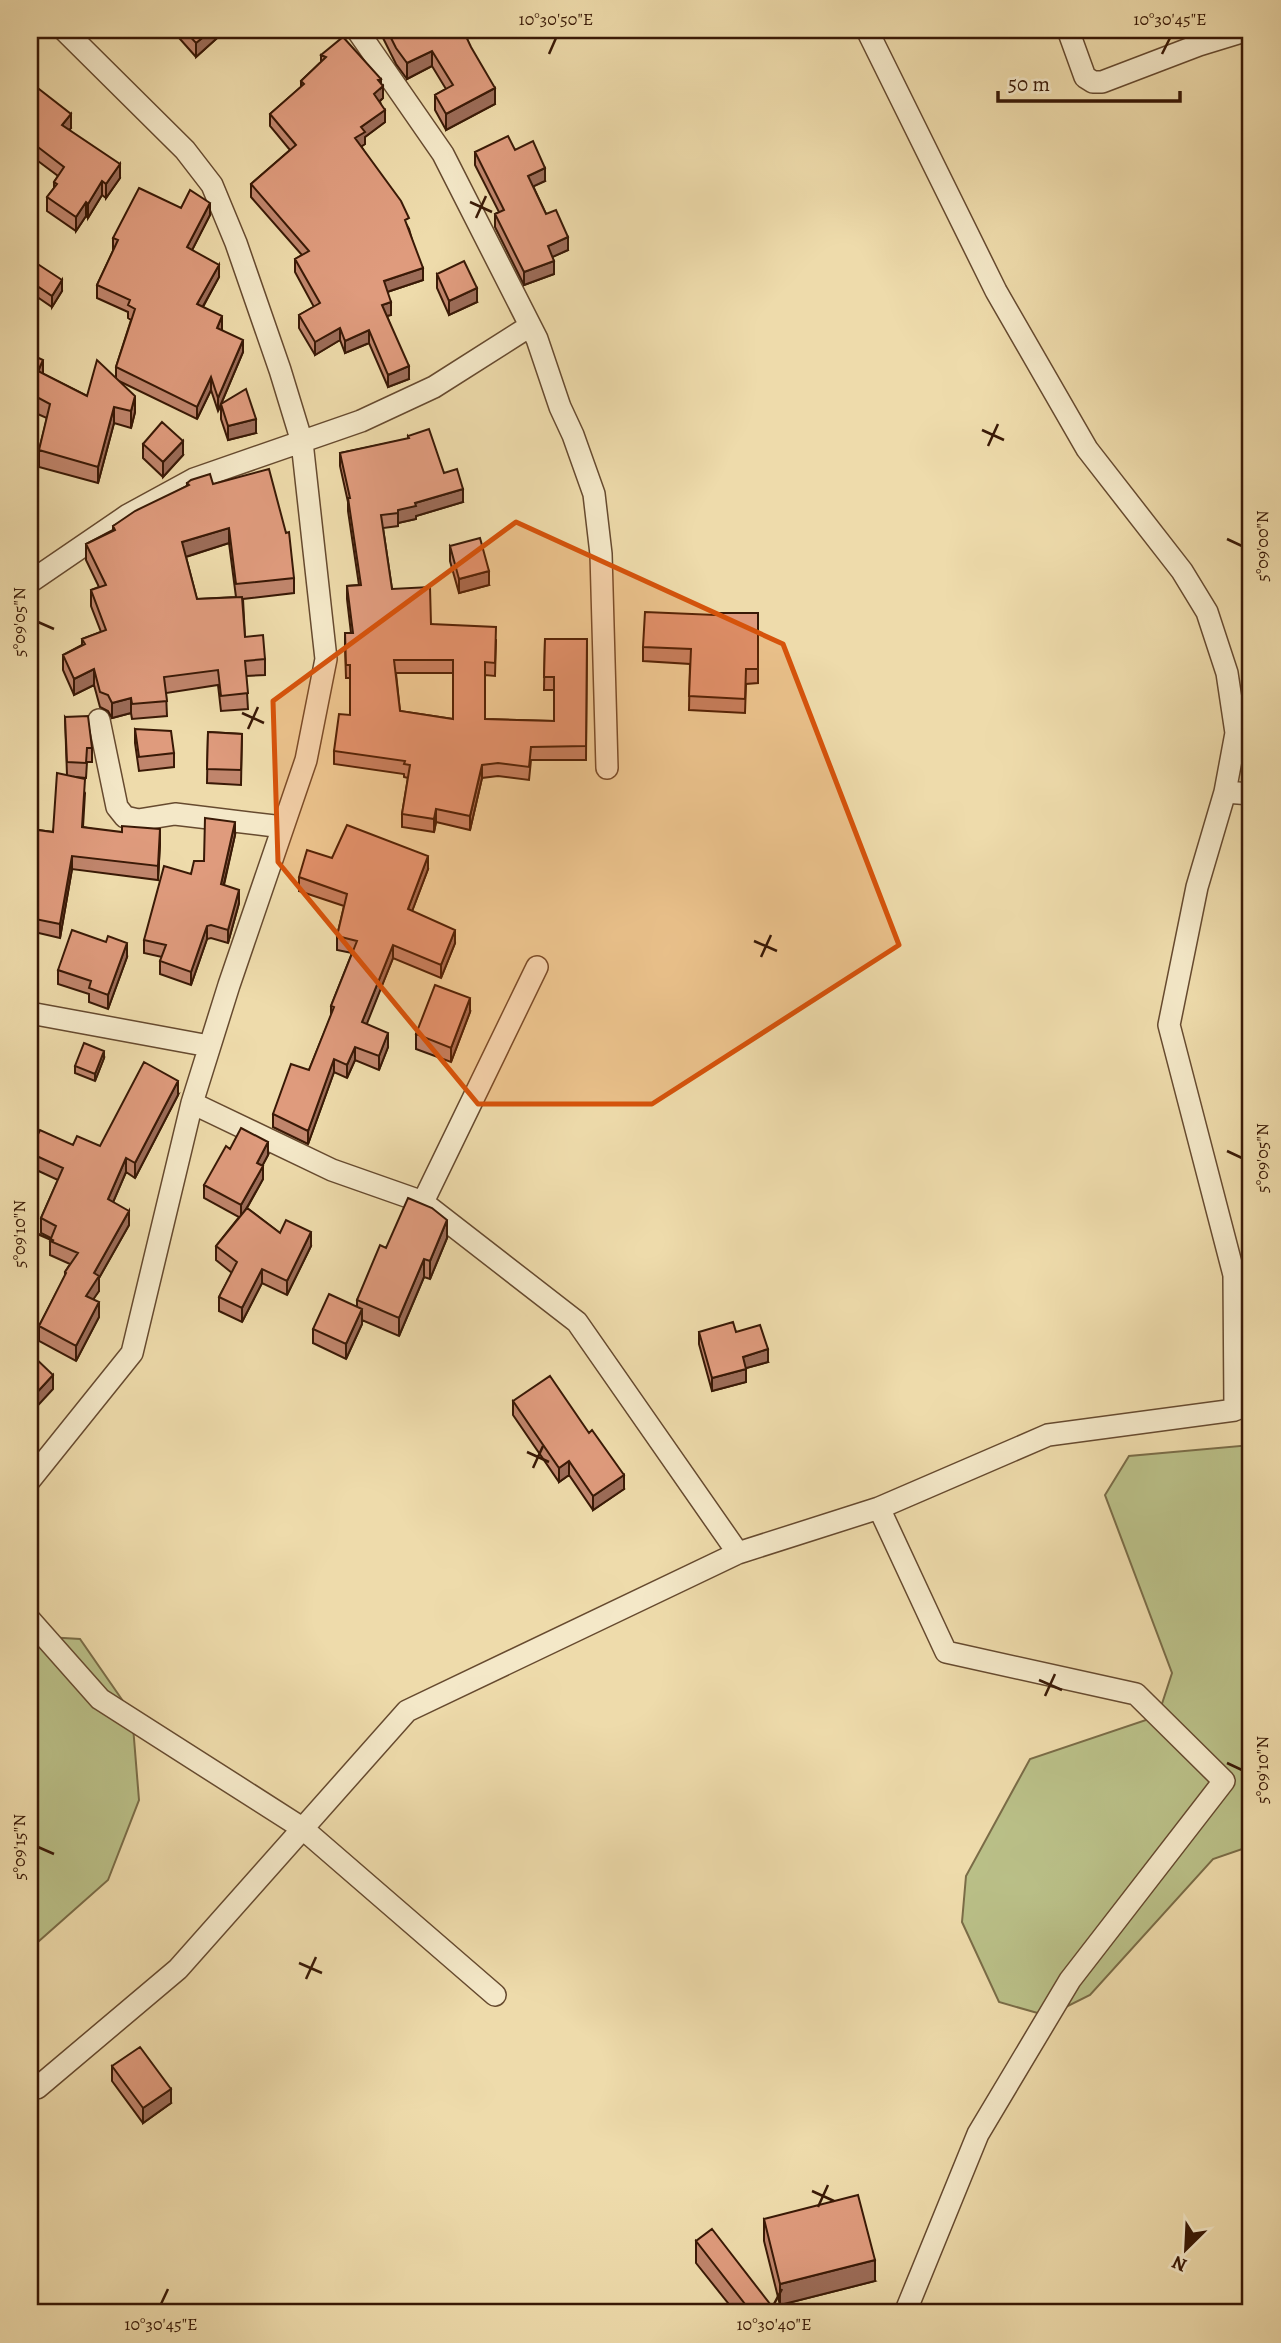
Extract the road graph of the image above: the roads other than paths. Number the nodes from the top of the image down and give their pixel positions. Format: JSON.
{"nodes":[{"id":1,"x":64,"y":30,"type":"edge"},
{"id":2,"x":357,"y":30,"type":"edge"},
{"id":3,"x":867,"y":30,"type":"edge"},
{"id":4,"x":1068,"y":30,"type":"edge"},
{"id":5,"x":1248,"y":30,"type":"edge"},
{"id":6,"x":530,"y":326,"type":"junction"},
{"id":7,"x":302,"y":442,"type":"junction"},
{"id":8,"x":30,"y":582,"type":"edge"},
{"id":9,"x":99,"y":720,"type":"dead end"},
{"id":10,"x":607,"y":768,"type":"dead end"},
{"id":11,"x":1225,"y":792,"type":"junction"},
{"id":12,"x":1251,"y":794,"type":"edge"},
{"id":13,"x":283,"y":827,"type":"junction"},
{"id":14,"x":537,"y":967,"type":"dead end"},
{"id":15,"x":30,"y":1013,"type":"edge"},
{"id":16,"x":209,"y":1046,"type":"junction"},
{"id":17,"x":192,"y":1103,"type":"junction"},
{"id":18,"x":423,"y":1202,"type":"junction"},
{"id":19,"x":30,"y":1480,"type":"edge"},
{"id":20,"x":880,"y":1508,"type":"junction"},
{"id":21,"x":738,"y":1553,"type":"junction"},
{"id":22,"x":30,"y":1620,"type":"edge"},
{"id":23,"x":302,"y":1828,"type":"junction"},
{"id":24,"x":495,"y":1995,"type":"dead end"},
{"id":25,"x":37,"y":2088,"type":"dead end"},
{"id":26,"x":905,"y":2313,"type":"edge"}],
"edges":[{"from":1,"to":7,"type":"street"},
{"from":2,"to":6,"type":"street"},
{"from":3,"to":11,"type":"street"},
{"from":4,"to":5,"type":"street"},
{"from":6,"to":7,"type":"street"},
{"from":6,"to":10,"type":"street"},
{"from":7,"to":8,"type":"street"},
{"from":7,"to":13,"type":"street"},
{"from":9,"to":13,"type":"street"},
{"from":11,"to":12,"type":"street"},
{"from":11,"to":20,"type":"street"},
{"from":13,"to":16,"type":"street"},
{"from":14,"to":18,"type":"street"},
{"from":15,"to":16,"type":"street"},
{"from":16,"to":17,"type":"street"},
{"from":17,"to":18,"type":"street"},
{"from":17,"to":19,"type":"street"},
{"from":18,"to":21,"type":"street"},
{"from":20,"to":21,"type":"street"},
{"from":20,"to":26,"type":"street"},
{"from":21,"to":23,"type":"street"},
{"from":22,"to":23,"type":"street"},
{"from":23,"to":24,"type":"street"},
{"from":23,"to":25,"type":"street"}]}
